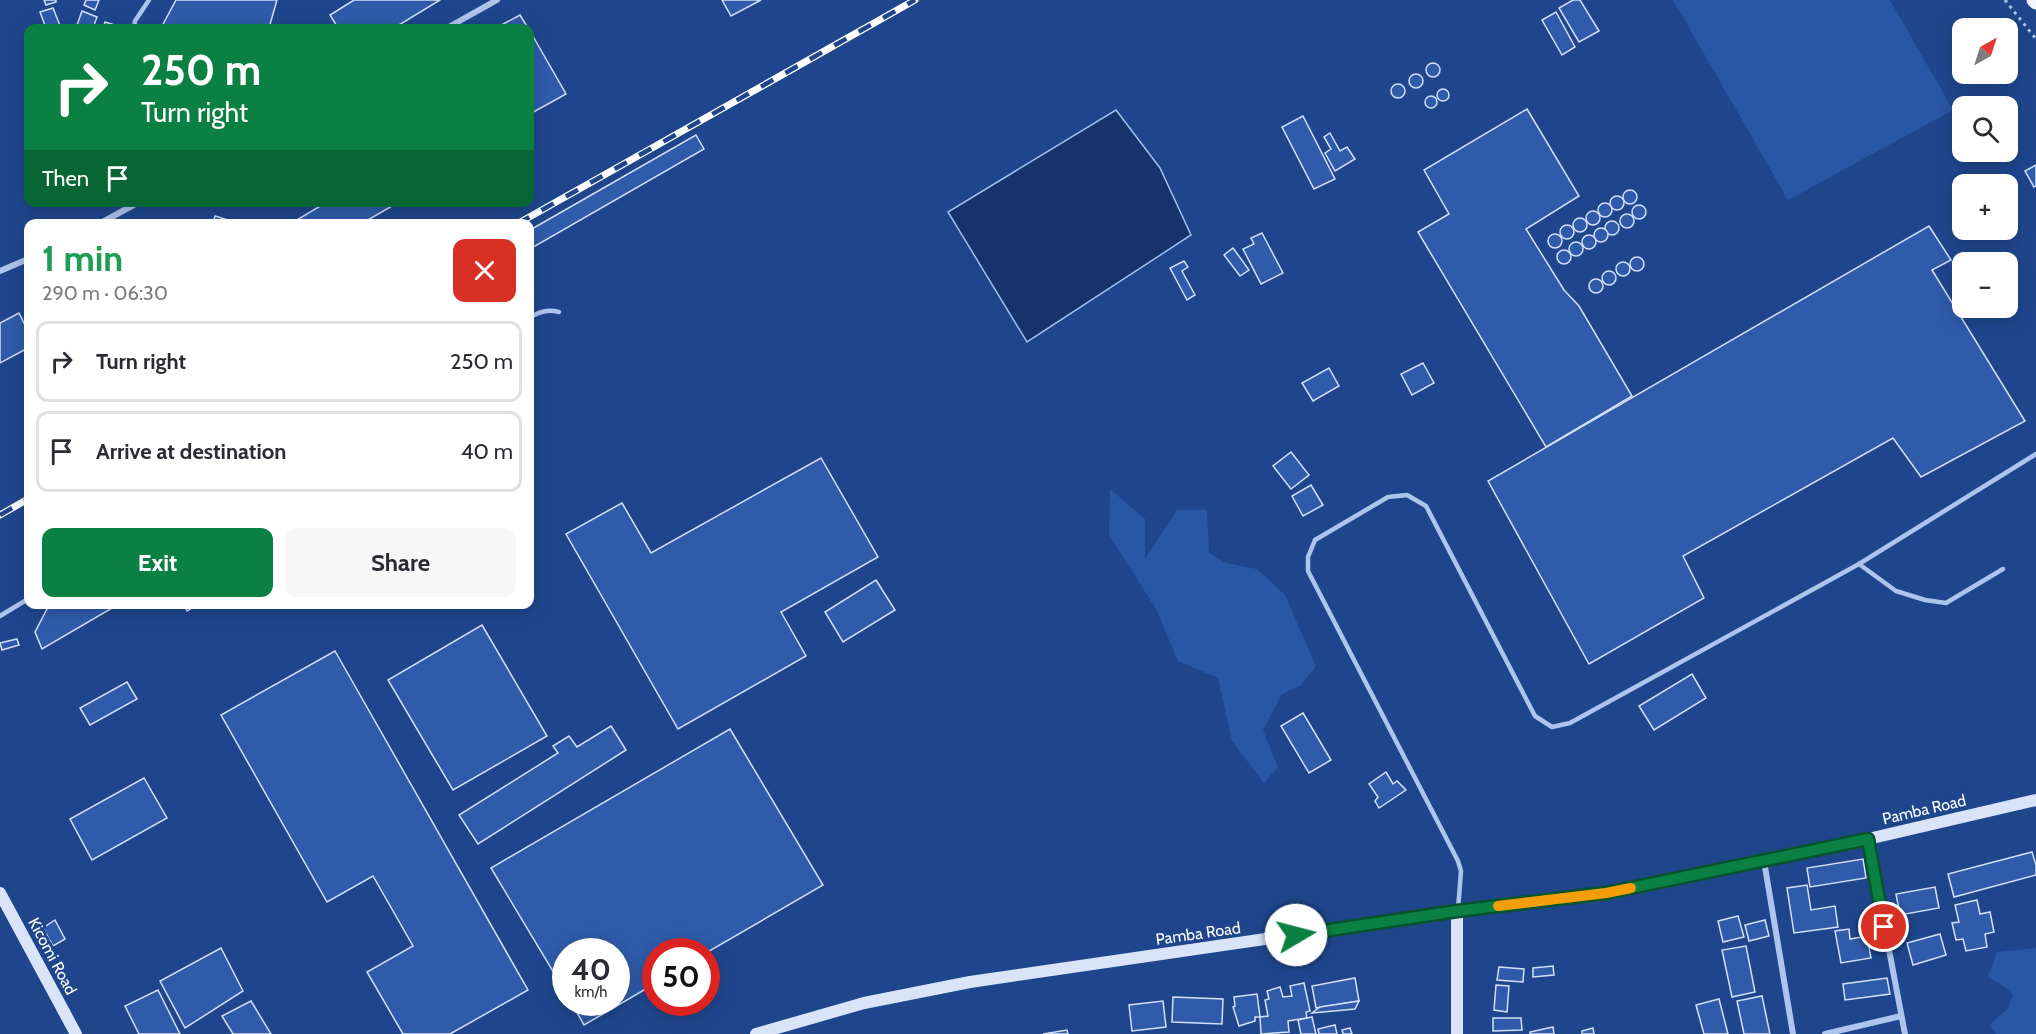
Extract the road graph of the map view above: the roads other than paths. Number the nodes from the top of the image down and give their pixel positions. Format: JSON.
{"nodes":[{"id":1,"x":149,"y":0,"type":"edge"},
{"id":2,"x":497,"y":0,"type":"edge"},
{"id":3,"x":135,"y":24,"type":"edge"},
{"id":4,"x":454,"y":24,"type":"edge"},
{"id":5,"x":130,"y":207,"type":"edge"},
{"id":6,"x":108,"y":219,"type":"edge"},
{"id":7,"x":24,"y":261,"type":"edge"},
{"id":8,"x":0,"y":271,"type":"edge"},
{"id":9,"x":558,"y":312,"type":"dead end"},
{"id":10,"x":534,"y":315,"type":"edge"},
{"id":11,"x":2036,"y":454,"type":"edge"},
{"id":12,"x":1859,"y":564,"type":"junction"},
{"id":13,"x":2003,"y":569,"type":"dead end"},
{"id":14,"x":24,"y":601,"type":"edge"},
{"id":15,"x":0,"y":616,"type":"edge"},
{"id":16,"x":2036,"y":800,"type":"edge"},
{"id":17,"x":1868,"y":839,"type":"junction"},
{"id":18,"x":1764,"y":861,"type":"junction"},
{"id":19,"x":0,"y":893,"type":"edge"},
{"id":20,"x":1457,"y":911,"type":"junction"},
{"id":21,"x":1901,"y":1016,"type":"junction"},
{"id":22,"x":76,"y":1034,"type":"edge"},
{"id":23,"x":756,"y":1034,"type":"edge"},
{"id":24,"x":1457,"y":1034,"type":"edge"},
{"id":25,"x":1793,"y":1034,"type":"edge"},
{"id":26,"x":1825,"y":1034,"type":"edge"},
{"id":27,"x":1905,"y":1034,"type":"edge"}],
"edges":[{"from":1,"to":3,"type":"lane"},
{"from":2,"to":4,"type":"street"},
{"from":5,"to":6,"type":"street"},
{"from":7,"to":8,"type":"street"},
{"from":9,"to":10,"type":"lane"},
{"from":11,"to":12,"type":"lane"},
{"from":12,"to":13,"type":"lane"},
{"from":12,"to":20,"type":"lane"},
{"from":14,"to":15,"type":"lane"},
{"from":16,"to":17,"type":"main road","name":"Pamba Road"},
{"from":17,"to":18,"type":"main road","name":"Pamba Road"},
{"from":17,"to":21,"type":"street"},
{"from":18,"to":20,"type":"main road","name":"Pamba Road"},
{"from":18,"to":25,"type":"street"},
{"from":19,"to":22,"type":"main road","name":"Kicomi Road"},
{"from":20,"to":23,"type":"main road","name":"Pamba Road"},
{"from":20,"to":24,"type":"main road"},
{"from":21,"to":26,"type":"street"},
{"from":21,"to":27,"type":"street"}]}
